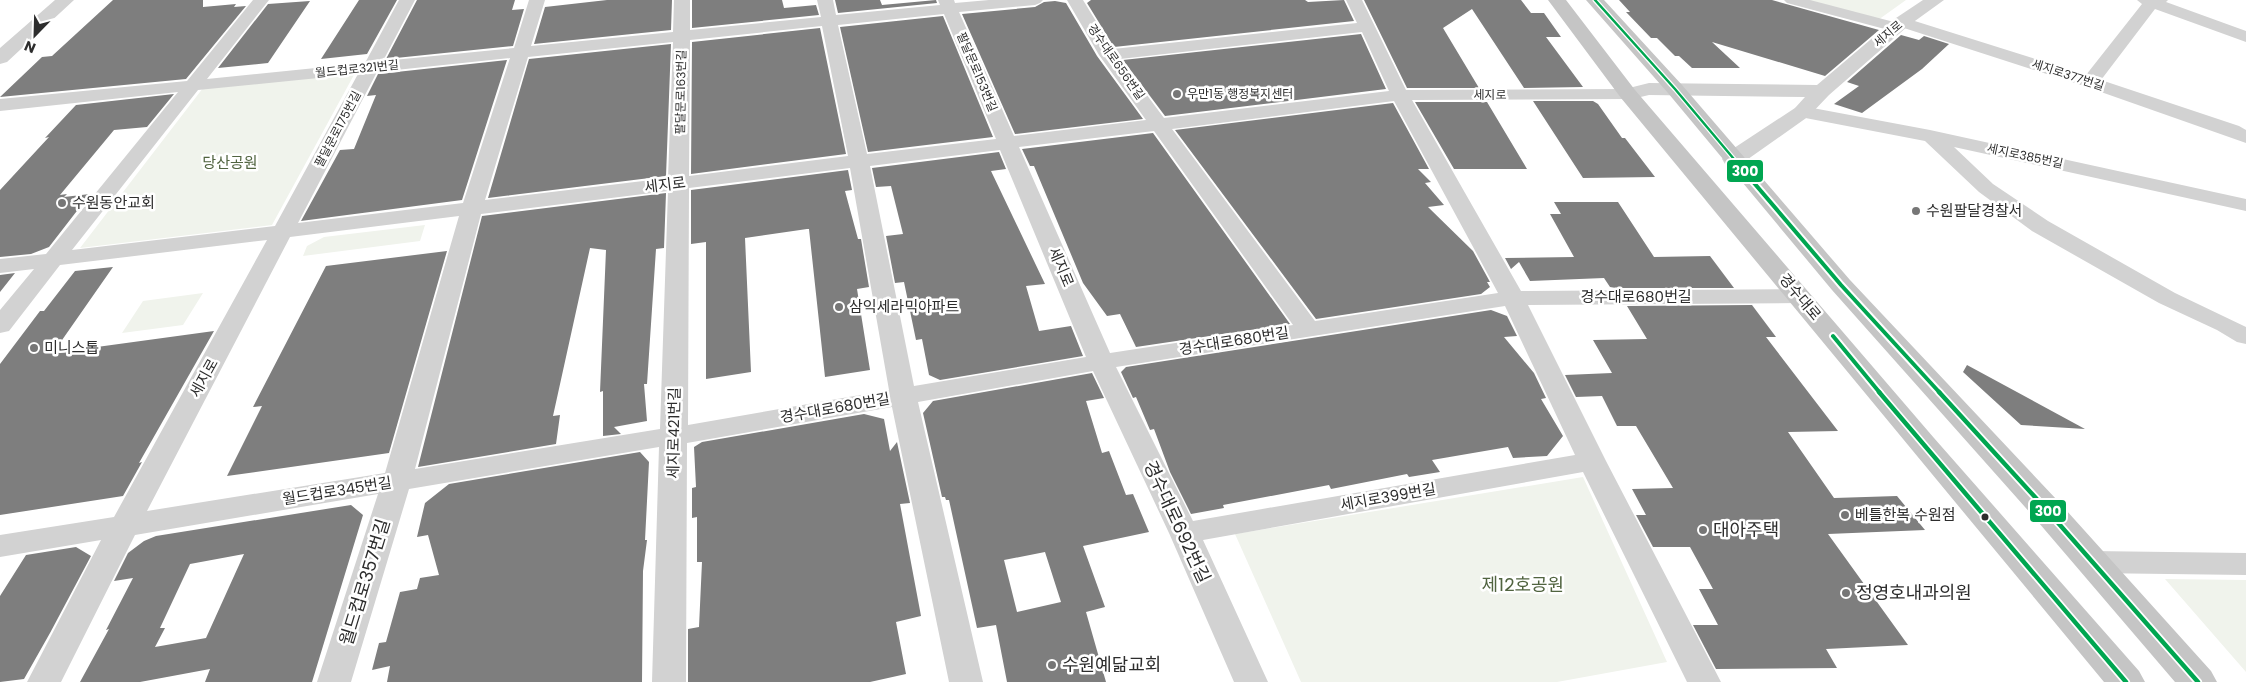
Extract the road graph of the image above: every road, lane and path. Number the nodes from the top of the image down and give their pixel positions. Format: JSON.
{"nodes":[{"id":1,"x":65,"y":0,"type":"edge"},
{"id":2,"x":262,"y":0,"type":"edge"},
{"id":3,"x":407,"y":0,"type":"edge"},
{"id":4,"x":537,"y":0,"type":"edge"},
{"id":5,"x":682,"y":0,"type":"edge"},
{"id":6,"x":825,"y":0,"type":"edge"},
{"id":7,"x":1035,"y":0,"type":"edge"},
{"id":8,"x":1075,"y":0,"type":"edge"},
{"id":9,"x":1354,"y":0,"type":"edge"},
{"id":10,"x":1556,"y":0,"type":"edge"},
{"id":11,"x":1595,"y":0,"type":"edge"},
{"id":12,"x":1792,"y":0,"type":"edge"},
{"id":13,"x":1935,"y":0,"type":"edge"},
{"id":14,"x":2153,"y":1,"type":"edge"},
{"id":15,"x":948,"y":4,"type":"edge"},
{"id":16,"x":829,"y":21,"type":"junction"},
{"id":17,"x":1899,"y":25,"type":"junction"},
{"id":18,"x":1367,"y":27,"type":"junction"},
{"id":19,"x":682,"y":36,"type":"junction"},
{"id":20,"x":2246,"y":38,"type":"edge"},
{"id":21,"x":520,"y":52,"type":"junction"},
{"id":22,"x":1108,"y":55,"type":"junction"},
{"id":23,"x":0,"y":58,"type":"edge"},
{"id":24,"x":371,"y":67,"type":"junction"},
{"id":25,"x":2090,"y":82,"type":"junction"},
{"id":26,"x":194,"y":85,"type":"junction"},
{"id":27,"x":1675,"y":89,"type":"junction"},
{"id":28,"x":1822,"y":91,"type":"junction"},
{"id":29,"x":1628,"y":94,"type":"junction"},
{"id":30,"x":1400,"y":95,"type":"junction"},
{"id":31,"x":0,"y":105,"type":"edge"},
{"id":32,"x":1802,"y":112,"type":"junction"},
{"id":33,"x":1159,"y":123,"type":"junction"},
{"id":34,"x":2242,"y":131,"type":"edge"},
{"id":35,"x":1930,"y":136,"type":"junction"},
{"id":36,"x":1008,"y":144,"type":"junction"},
{"id":37,"x":2246,"y":155,"type":"edge"},
{"id":38,"x":1733,"y":159,"type":"junction"},
{"id":39,"x":859,"y":162,"type":"junction"},
{"id":40,"x":679,"y":183,"type":"junction"},
{"id":41,"x":2246,"y":205,"type":"edge"},
{"id":42,"x":472,"y":208,"type":"junction"},
{"id":43,"x":284,"y":231,"type":"junction"},
{"id":44,"x":52,"y":260,"type":"junction"},
{"id":45,"x":0,"y":266,"type":"edge"},
{"id":46,"x":1799,"y":296,"type":"junction"},
{"id":47,"x":1513,"y":298,"type":"junction"},
{"id":48,"x":0,"y":326,"type":"edge"},
{"id":49,"x":1309,"y":330,"type":"junction"},
{"id":50,"x":2246,"y":337,"type":"edge"},
{"id":51,"x":1101,"y":362,"type":"junction"},
{"id":52,"x":904,"y":396,"type":"junction"},
{"id":53,"x":674,"y":436,"type":"junction"},
{"id":54,"x":1592,"y":461,"type":"junction"},
{"id":55,"x":396,"y":481,"type":"junction"},
{"id":56,"x":124,"y":526,"type":"junction"},
{"id":57,"x":1184,"y":533,"type":"junction"},
{"id":58,"x":0,"y":546,"type":"edge"},
{"id":59,"x":2091,"y":562,"type":"junction"},
{"id":60,"x":2246,"y":564,"type":"edge"},
{"id":61,"x":44,"y":682,"type":"edge"},
{"id":62,"x":334,"y":682,"type":"edge"},
{"id":63,"x":669,"y":682,"type":"edge"},
{"id":64,"x":966,"y":682,"type":"edge"},
{"id":65,"x":1251,"y":682,"type":"edge"},
{"id":66,"x":1704,"y":682,"type":"edge"},
{"id":67,"x":2126,"y":682,"type":"edge"},
{"id":68,"x":2198,"y":682,"type":"edge"}],
"edges":[{"from":1,"to":23,"type":"street"},
{"from":2,"to":26,"type":"street"},
{"from":3,"to":24,"type":"street","name":"팔달문로175번길"},
{"from":4,"to":21,"type":"street"},
{"from":5,"to":19,"type":"street","name":"팔달문로163번길"},
{"from":6,"to":16,"type":"street"},
{"from":7,"to":15,"type":"street"},
{"from":8,"to":22,"type":"street","name":"경수대로656번길"},
{"from":9,"to":18,"type":"street"},
{"from":10,"to":29,"type":"main road","name":"경수대로"},
{"from":11,"to":27,"type":"main road"},
{"from":12,"to":17,"type":"street","name":"세지로377번길"},
{"from":13,"to":17,"type":"street","name":"세지로"},
{"from":14,"to":20,"type":"street"},
{"from":14,"to":25,"type":"street"},
{"from":15,"to":16,"type":"street"},
{"from":15,"to":36,"type":"street","name":"팔달문로153번길"},
{"from":16,"to":19,"type":"street"},
{"from":16,"to":39,"type":"street"},
{"from":17,"to":25,"type":"street","name":"세지로377번길"},
{"from":17,"to":28,"type":"street","name":"세지로"},
{"from":18,"to":22,"type":"street"},
{"from":18,"to":30,"type":"street"},
{"from":19,"to":21,"type":"street","name":"월드컵로321번길"},
{"from":19,"to":40,"type":"street","name":"팔달문로163번길"},
{"from":21,"to":24,"type":"street","name":"월드컵로321번길"},
{"from":21,"to":42,"type":"street"},
{"from":22,"to":33,"type":"street","name":"경수대로656번길"},
{"from":24,"to":26,"type":"street","name":"월드컵로321번길"},
{"from":24,"to":43,"type":"street","name":"팔달문로175번길"},
{"from":25,"to":34,"type":"street","name":"세지로377번길"},
{"from":26,"to":31,"type":"street","name":"월드컵로321번길"},
{"from":26,"to":44,"type":"street"},
{"from":27,"to":28,"type":"street","name":"세지로"},
{"from":27,"to":29,"type":"street","name":"세지로"},
{"from":27,"to":38,"type":"main road"},
{"from":28,"to":32,"type":"street","name":"세지로"},
{"from":29,"to":30,"type":"street","name":"세지로"},
{"from":29,"to":46,"type":"main road","name":"경수대로"},
{"from":30,"to":33,"type":"street","name":"세지로"},
{"from":30,"to":47,"type":"street"},
{"from":32,"to":35,"type":"street","name":"세지로385번길"},
{"from":32,"to":38,"type":"street","name":"세지로"},
{"from":33,"to":36,"type":"street","name":"세지로"},
{"from":33,"to":49,"type":"street"},
{"from":34,"to":37,"type":"street","name":"세지로377번길"},
{"from":35,"to":41,"type":"street","name":"세지로385번길"},
{"from":35,"to":50,"type":"street"},
{"from":36,"to":39,"type":"street","name":"세지로"},
{"from":36,"to":51,"type":"street","name":"세지로"},
{"from":38,"to":59,"type":"main road"},
{"from":39,"to":40,"type":"street","name":"세지로"},
{"from":39,"to":52,"type":"street"},
{"from":40,"to":42,"type":"street","name":"세지로"},
{"from":40,"to":53,"type":"street","name":"세지로421번길"},
{"from":42,"to":43,"type":"street","name":"세지로"},
{"from":42,"to":55,"type":"street"},
{"from":43,"to":44,"type":"street","name":"세지로"},
{"from":43,"to":56,"type":"street","name":"세지로"},
{"from":44,"to":45,"type":"street","name":"세지로"},
{"from":44,"to":48,"type":"street"},
{"from":46,"to":47,"type":"street","name":"경수대로680번길"},
{"from":46,"to":67,"type":"main road","name":"경수대로"},
{"from":47,"to":49,"type":"street","name":"경수대로680번길"},
{"from":47,"to":54,"type":"street"},
{"from":49,"to":51,"type":"street","name":"경수대로680번길"},
{"from":51,"to":52,"type":"street","name":"경수대로680번길"},
{"from":51,"to":57,"type":"street","name":"경수대로692번길"},
{"from":52,"to":53,"type":"street","name":"경수대로680번길"},
{"from":52,"to":64,"type":"street"},
{"from":53,"to":55,"type":"street","name":"월드컵로345번길"},
{"from":53,"to":63,"type":"street","name":"세지로421번길"},
{"from":54,"to":57,"type":"street","name":"세지로399번길"},
{"from":54,"to":66,"type":"street"},
{"from":55,"to":56,"type":"street","name":"월드컵로345번길"},
{"from":55,"to":62,"type":"street","name":"월드컵로357번길"},
{"from":56,"to":58,"type":"street","name":"월드컵로345번길"},
{"from":56,"to":61,"type":"street"},
{"from":57,"to":65,"type":"street","name":"경수대로692번길"},
{"from":59,"to":60,"type":"street"},
{"from":59,"to":68,"type":"main road"}]}
